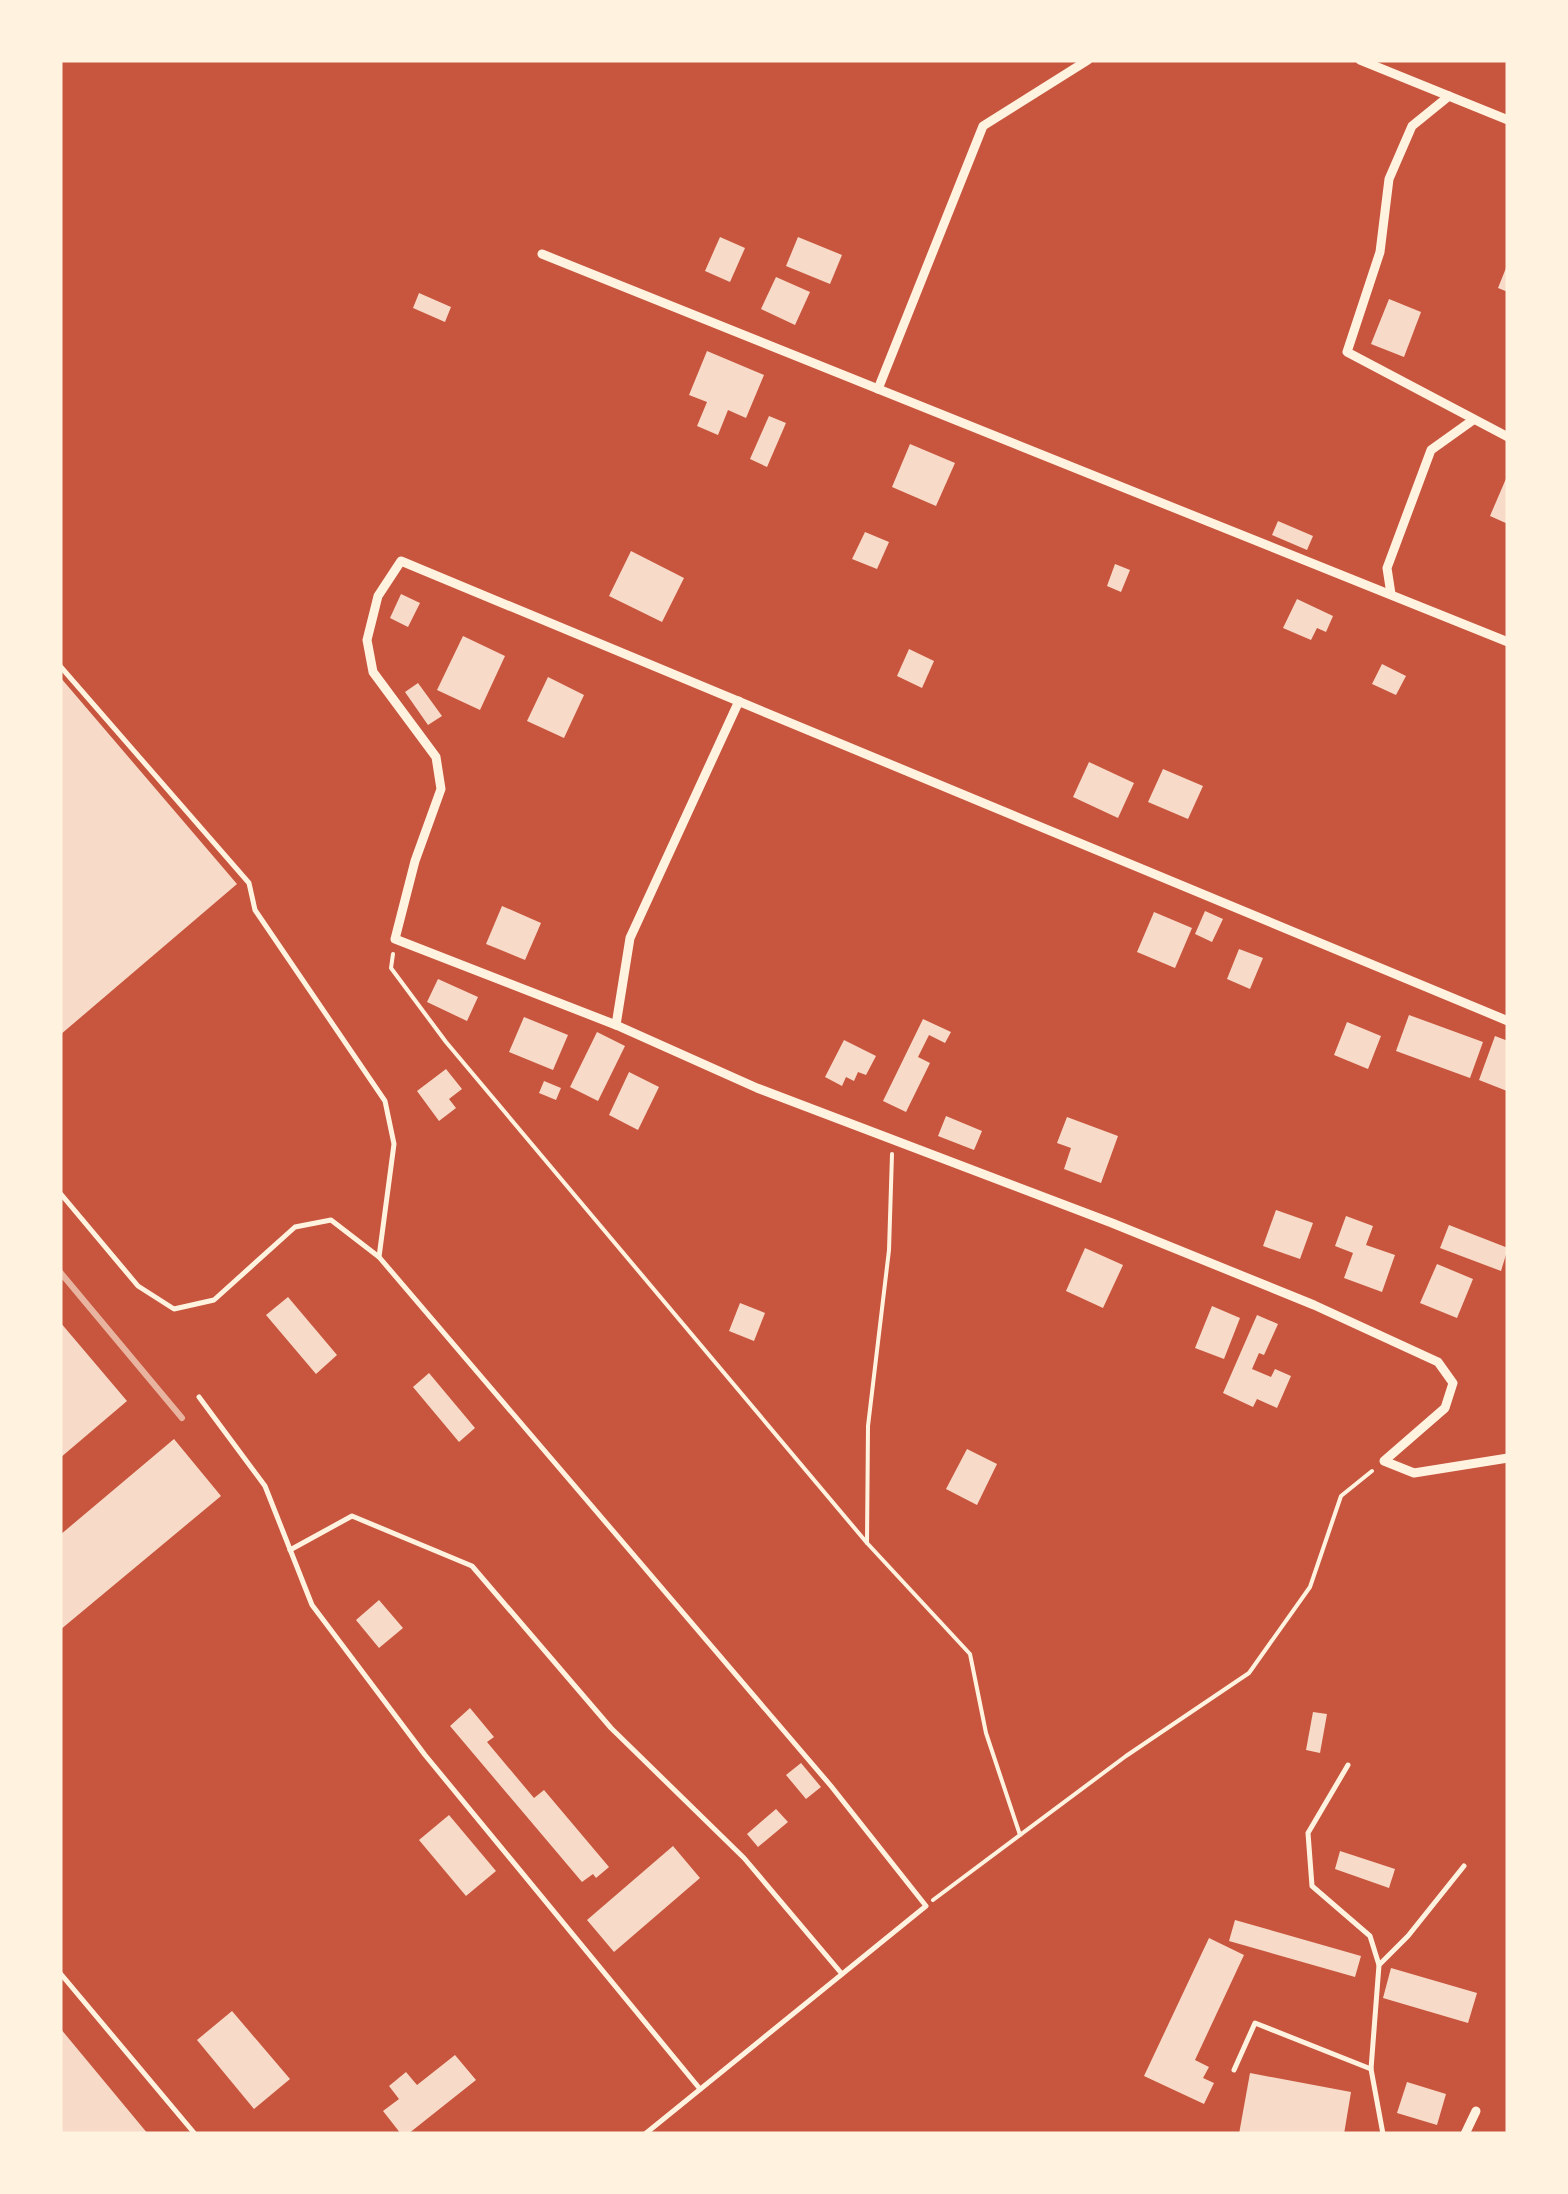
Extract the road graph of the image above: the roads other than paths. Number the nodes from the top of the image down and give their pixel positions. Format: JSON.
{"nodes":[{"id":1,"x":1088,"y":60,"type":"edge"},
{"id":2,"x":1360,"y":60,"type":"edge"},
{"id":3,"x":1449,"y":96,"type":"junction"},
{"id":4,"x":1508,"y":120,"type":"edge"},
{"id":5,"x":542,"y":254,"type":"dead end"},
{"id":6,"x":878,"y":389,"type":"junction"},
{"id":7,"x":1472,"y":420,"type":"junction"},
{"id":8,"x":1508,"y":437,"type":"edge"},
{"id":9,"x":1391,"y":594,"type":"junction"},
{"id":10,"x":1508,"y":642,"type":"edge"},
{"id":11,"x":60,"y":666,"type":"edge"},
{"id":12,"x":739,"y":702,"type":"junction"},
{"id":13,"x":1508,"y":1021,"type":"edge"},
{"id":14,"x":616,"y":1024,"type":"junction"},
{"id":15,"x":60,"y":1194,"type":"edge"},
{"id":16,"x":379,"y":1257,"type":"junction"},
{"id":17,"x":199,"y":1398,"type":"dead end"},
{"id":18,"x":1508,"y":1458,"type":"edge"},
{"id":19,"x":290,"y":1550,"type":"junction"},
{"id":20,"x":1348,"y":1765,"type":"dead end"},
{"id":21,"x":1464,"y":1866,"type":"dead end"},
{"id":22,"x":1379,"y":1965,"type":"junction"},
{"id":23,"x":60,"y":1973,"type":"edge"},
{"id":24,"x":842,"y":1974,"type":"junction"},
{"id":25,"x":1234,"y":2070,"type":"dead end"},
{"id":26,"x":1371,"y":2070,"type":"junction"},
{"id":27,"x":700,"y":2090,"type":"junction"},
{"id":28,"x":1476,"y":2111,"type":"dead end"},
{"id":29,"x":195,"y":2134,"type":"edge"},
{"id":30,"x":645,"y":2134,"type":"edge"},
{"id":31,"x":1383,"y":2134,"type":"edge"},
{"id":32,"x":1465,"y":2134,"type":"edge"}],
"edges":[{"from":1,"to":6,"type":"street"},
{"from":2,"to":3,"type":"street"},
{"from":3,"to":4,"type":"street"},
{"from":3,"to":7,"type":"street"},
{"from":5,"to":6,"type":"street"},
{"from":6,"to":9,"type":"street"},
{"from":7,"to":8,"type":"street"},
{"from":7,"to":9,"type":"street"},
{"from":9,"to":10,"type":"street"},
{"from":11,"to":16,"type":"lane"},
{"from":12,"to":13,"type":"street"},
{"from":12,"to":14,"type":"street"},
{"from":12,"to":14,"type":"street"},
{"from":14,"to":18,"type":"street"},
{"from":15,"to":16,"type":"lane"},
{"from":16,"to":24,"type":"lane"},
{"from":17,"to":19,"type":"lane"},
{"from":19,"to":24,"type":"lane"},
{"from":19,"to":27,"type":"lane"},
{"from":20,"to":22,"type":"lane"},
{"from":21,"to":22,"type":"lane"},
{"from":22,"to":26,"type":"lane"},
{"from":23,"to":29,"type":"lane"},
{"from":24,"to":27,"type":"lane"},
{"from":25,"to":26,"type":"lane"},
{"from":26,"to":31,"type":"lane"},
{"from":27,"to":30,"type":"lane"},
{"from":28,"to":32,"type":"street"}]}
